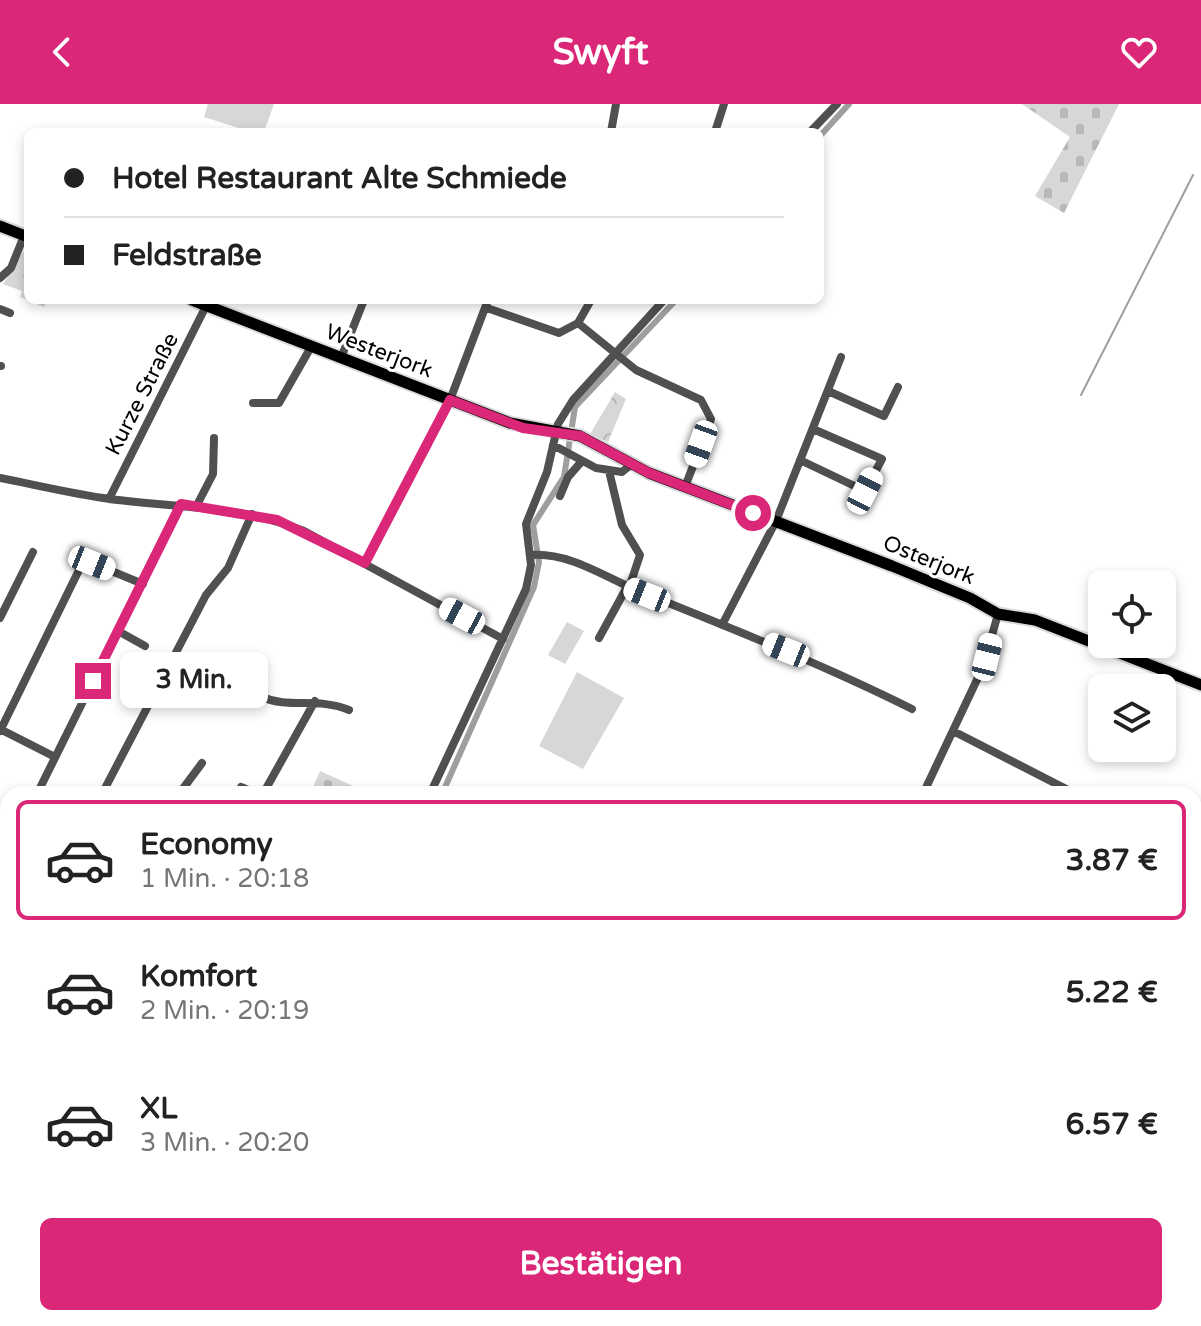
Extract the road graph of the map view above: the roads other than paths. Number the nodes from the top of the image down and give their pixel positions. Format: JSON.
{"nodes":[{"id":1,"x":616,"y":104,"type":"edge"},
{"id":2,"x":724,"y":104,"type":"edge"},
{"id":3,"x":837,"y":104,"type":"edge"},
{"id":4,"x":612,"y":128,"type":"edge"},
{"id":5,"x":716,"y":128,"type":"edge"},
{"id":6,"x":814,"y":128,"type":"edge"},
{"id":7,"x":0,"y":226,"type":"edge"},
{"id":8,"x":24,"y":235,"type":"edge"},
{"id":9,"x":24,"y":240,"type":"edge"},
{"id":10,"x":0,"y":278,"type":"edge"},
{"id":11,"x":201,"y":304,"type":"edge"},
{"id":12,"x":362,"y":304,"type":"edge"},
{"id":13,"x":488,"y":304,"type":"edge"},
{"id":14,"x":589,"y":304,"type":"edge"},
{"id":15,"x":661,"y":304,"type":"edge"},
{"id":16,"x":206,"y":306,"type":"junction"},
{"id":17,"x":0,"y":309,"type":"edge"},
{"id":18,"x":10,"y":313,"type":"dead end"},
{"id":19,"x":578,"y":323,"type":"junction"},
{"id":20,"x":311,"y":347,"type":"junction"},
{"id":21,"x":841,"y":357,"type":"dead end"},
{"id":22,"x":341,"y":358,"type":"junction"},
{"id":23,"x":622,"y":358,"type":"junction"},
{"id":24,"x":898,"y":387,"type":"dead end"},
{"id":25,"x":828,"y":391,"type":"junction"},
{"id":26,"x":450,"y":400,"type":"junction"},
{"id":27,"x":253,"y":403,"type":"dead end"},
{"id":28,"x":813,"y":429,"type":"junction"},
{"id":29,"x":554,"y":431,"type":"junction"},
{"id":30,"x":214,"y":438,"type":"dead end"},
{"id":31,"x":553,"y":445,"type":"junction"},
{"id":32,"x":800,"y":460,"type":"junction"},
{"id":33,"x":582,"y":461,"type":"junction"},
{"id":34,"x":632,"y":464,"type":"junction"},
{"id":35,"x":609,"y":471,"type":"junction"},
{"id":36,"x":0,"y":478,"type":"edge"},
{"id":37,"x":685,"y":487,"type":"junction"},
{"id":38,"x":560,"y":496,"type":"dead end"},
{"id":39,"x":109,"y":499,"type":"junction"},
{"id":40,"x":181,"y":504,"type":"junction"},
{"id":41,"x":197,"y":505,"type":"junction"},
{"id":42,"x":252,"y":514,"type":"junction"},
{"id":43,"x":776,"y":521,"type":"junction"},
{"id":44,"x":33,"y":552,"type":"dead end"},
{"id":45,"x":535,"y":555,"type":"junction"},
{"id":46,"x":365,"y":563,"type":"junction"},
{"id":47,"x":143,"y":584,"type":"junction"},
{"id":48,"x":628,"y":587,"type":"junction"},
{"id":49,"x":998,"y":614,"type":"junction"},
{"id":50,"x":0,"y":618,"type":"edge"},
{"id":51,"x":722,"y":625,"type":"junction"},
{"id":52,"x":118,"y":631,"type":"junction"},
{"id":53,"x":599,"y":638,"type":"dead end"},
{"id":54,"x":503,"y":639,"type":"junction"},
{"id":55,"x":145,"y":646,"type":"dead end"},
{"id":56,"x":171,"y":660,"type":"junction"},
{"id":57,"x":226,"y":683,"type":"dead end"},
{"id":58,"x":1201,"y":685,"type":"edge"},
{"id":59,"x":262,"y":697,"type":"dead end"},
{"id":60,"x":315,"y":701,"type":"junction"},
{"id":61,"x":912,"y":709,"type":"dead end"},
{"id":62,"x":349,"y":710,"type":"dead end"},
{"id":63,"x":0,"y":730,"type":"edge"},
{"id":64,"x":955,"y":732,"type":"junction"},
{"id":65,"x":55,"y":757,"type":"junction"},
{"id":66,"x":202,"y":763,"type":"dead end"},
{"id":67,"x":41,"y":786,"type":"edge"},
{"id":68,"x":106,"y":786,"type":"edge"},
{"id":69,"x":185,"y":786,"type":"edge"},
{"id":70,"x":265,"y":786,"type":"edge"},
{"id":71,"x":434,"y":786,"type":"edge"},
{"id":72,"x":927,"y":786,"type":"edge"},
{"id":73,"x":1060,"y":786,"type":"edge"}],
"edges":[{"from":1,"to":4,"type":"street"},
{"from":2,"to":5,"type":"street"},
{"from":3,"to":6,"type":"street"},
{"from":7,"to":8,"type":"main road"},
{"from":9,"to":10,"type":"street"},
{"from":11,"to":16,"type":"main road","name":"Westerjork"},
{"from":12,"to":22,"type":"street"},
{"from":13,"to":19,"type":"street"},
{"from":13,"to":26,"type":"street"},
{"from":14,"to":19,"type":"street"},
{"from":15,"to":23,"type":"street"},
{"from":16,"to":20,"type":"main road","name":"Westerjork"},
{"from":16,"to":39,"type":"street","name":"Kurze Straße"},
{"from":17,"to":18,"type":"street"},
{"from":19,"to":23,"type":"street"},
{"from":20,"to":22,"type":"main road","name":"Westerjork"},
{"from":20,"to":27,"type":"street"},
{"from":21,"to":25,"type":"street"},
{"from":22,"to":26,"type":"main road","name":"Westerjork"},
{"from":23,"to":29,"type":"street"},
{"from":23,"to":37,"type":"street"},
{"from":24,"to":25,"type":"street"},
{"from":25,"to":28,"type":"street"},
{"from":26,"to":29,"type":"main road","name":"Westerjork"},
{"from":26,"to":46,"type":"street"},
{"from":28,"to":32,"type":"street"},
{"from":28,"to":32,"type":"street"},
{"from":29,"to":31,"type":"street"},
{"from":29,"to":34,"type":"main road","name":"Osterjork"},
{"from":30,"to":41,"type":"street"},
{"from":31,"to":33,"type":"street"},
{"from":31,"to":45,"type":"street"},
{"from":32,"to":43,"type":"street"},
{"from":33,"to":35,"type":"street"},
{"from":33,"to":38,"type":"street"},
{"from":34,"to":35,"type":"street"},
{"from":34,"to":37,"type":"main road","name":"Osterjork"},
{"from":35,"to":48,"type":"street"},
{"from":36,"to":39,"type":"street"},
{"from":37,"to":43,"type":"main road","name":"Osterjork"},
{"from":39,"to":40,"type":"street"},
{"from":40,"to":41,"type":"street"},
{"from":40,"to":47,"type":"street"},
{"from":41,"to":42,"type":"street"},
{"from":42,"to":46,"type":"street"},
{"from":42,"to":56,"type":"street"},
{"from":43,"to":49,"type":"main road","name":"Osterjork"},
{"from":43,"to":51,"type":"street"},
{"from":44,"to":50,"type":"street"},
{"from":45,"to":48,"type":"street"},
{"from":45,"to":54,"type":"street"},
{"from":46,"to":54,"type":"street"},
{"from":47,"to":52,"type":"street"},
{"from":47,"to":63,"type":"street"},
{"from":48,"to":51,"type":"street"},
{"from":48,"to":53,"type":"street"},
{"from":49,"to":58,"type":"main road","name":"Osterjork"},
{"from":49,"to":64,"type":"street"},
{"from":51,"to":61,"type":"street"},
{"from":52,"to":55,"type":"street"},
{"from":52,"to":65,"type":"street"},
{"from":54,"to":71,"type":"street"},
{"from":56,"to":57,"type":"street"},
{"from":56,"to":68,"type":"street"},
{"from":59,"to":60,"type":"street"},
{"from":60,"to":62,"type":"street"},
{"from":60,"to":70,"type":"street"},
{"from":63,"to":65,"type":"street"},
{"from":64,"to":72,"type":"street"},
{"from":64,"to":73,"type":"street"},
{"from":65,"to":67,"type":"street"},
{"from":66,"to":69,"type":"street"}]}
